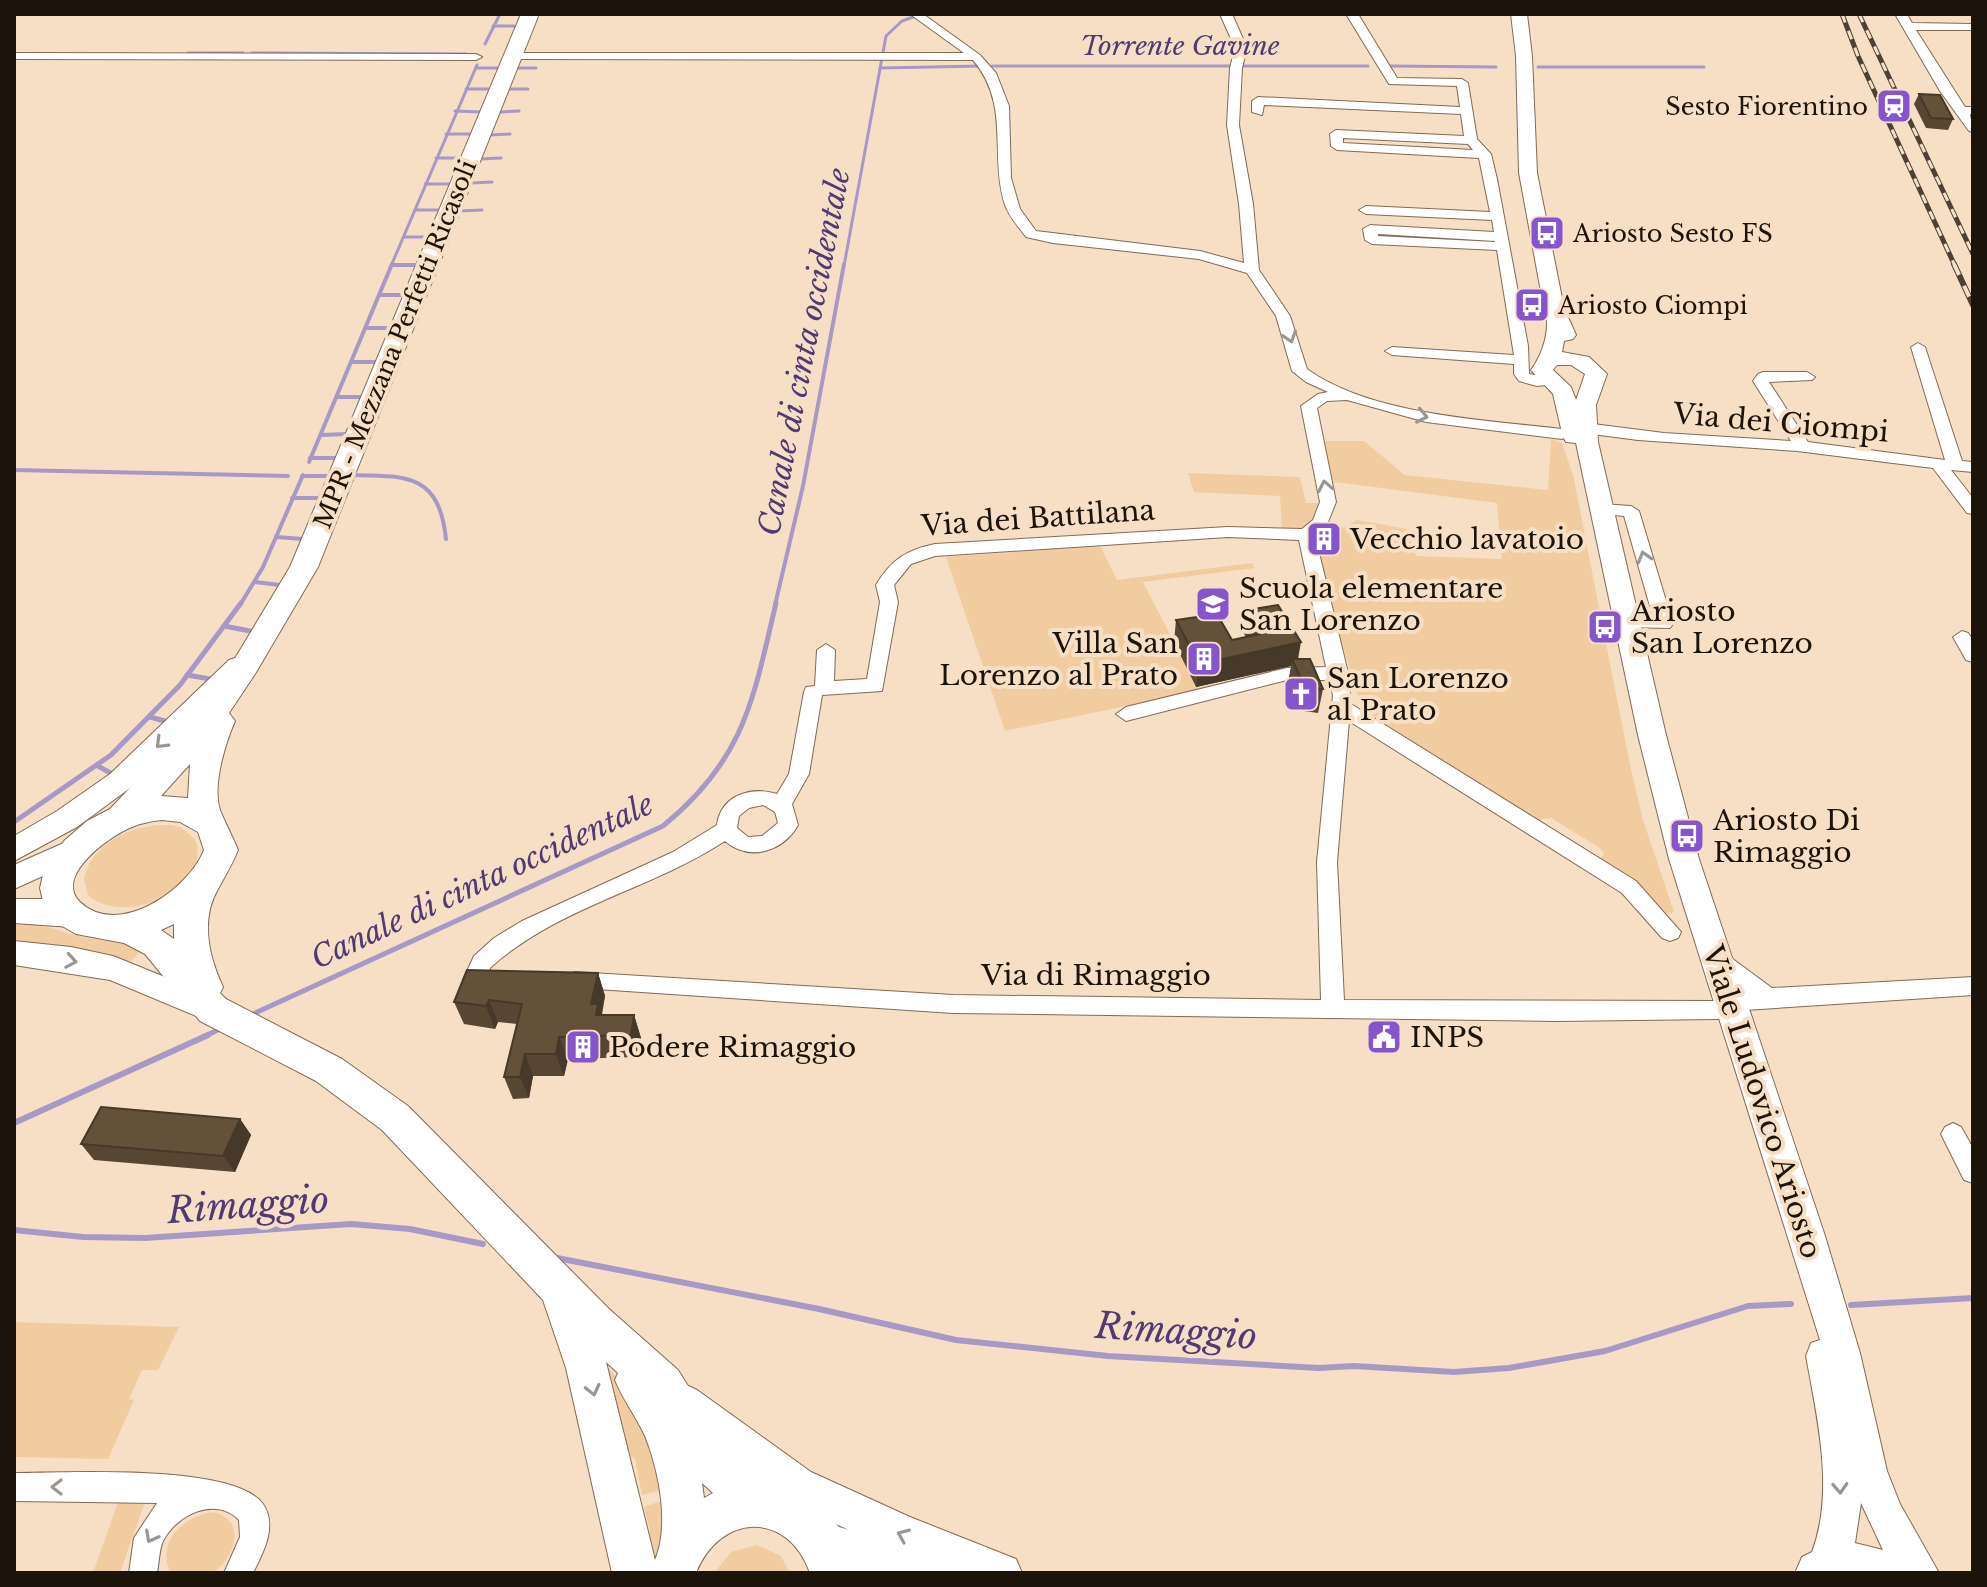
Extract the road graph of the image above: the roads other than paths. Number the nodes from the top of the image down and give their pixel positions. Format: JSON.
{"nodes":[{"id":1,"x":530,"y":14,"type":"edge"},
{"id":2,"x":1226,"y":14,"type":"edge"},
{"id":3,"x":1352,"y":14,"type":"edge"},
{"id":4,"x":1512,"y":14,"type":"edge"},
{"id":5,"x":1519,"y":14,"type":"edge"},
{"id":6,"x":918,"y":16,"type":"edge"},
{"id":7,"x":1904,"y":20,"type":"edge"},
{"id":8,"x":1973,"y":27,"type":"edge"},
{"id":9,"x":14,"y":56,"type":"edge"},
{"id":10,"x":515,"y":56,"type":"junction"},
{"id":11,"x":476,"y":57,"type":"dead end"},
{"id":12,"x":976,"y":57,"type":"junction"},
{"id":13,"x":1466,"y":111,"type":"junction"},
{"id":14,"x":1967,"y":111,"type":"edge"},
{"id":15,"x":1258,"y":112,"type":"dead end"},
{"id":16,"x":1973,"y":128,"type":"edge"},
{"id":17,"x":1526,"y":134,"type":"junction"},
{"id":18,"x":1471,"y":140,"type":"junction"},
{"id":19,"x":1485,"y":154,"type":"junction"},
{"id":20,"x":1366,"y":210,"type":"dead end"},
{"id":21,"x":1497,"y":216,"type":"junction"},
{"id":22,"x":1501,"y":241,"type":"junction"},
{"id":23,"x":1252,"y":270,"type":"junction"},
{"id":24,"x":1558,"y":320,"type":"junction"},
{"id":25,"x":1918,"y":347,"type":"dead end"},
{"id":26,"x":1392,"y":351,"type":"dead end"},
{"id":27,"x":1520,"y":360,"type":"junction"},
{"id":28,"x":1583,"y":362,"type":"junction"},
{"id":29,"x":1551,"y":374,"type":"junction"},
{"id":30,"x":1807,"y":377,"type":"dead end"},
{"id":31,"x":1593,"y":384,"type":"junction"},
{"id":32,"x":1347,"y":395,"type":"junction"},
{"id":33,"x":1574,"y":432,"type":"junction"},
{"id":34,"x":1802,"y":446,"type":"junction"},
{"id":35,"x":1947,"y":465,"type":"junction"},
{"id":36,"x":1973,"y":467,"type":"edge"},
{"id":37,"x":1601,"y":509,"type":"junction"},
{"id":38,"x":1973,"y":509,"type":"edge"},
{"id":39,"x":1306,"y":535,"type":"junction"},
{"id":40,"x":1610,"y":602,"type":"junction"},
{"id":41,"x":1628,"y":622,"type":"junction"},
{"id":42,"x":1962,"y":637,"type":"dead end"},
{"id":43,"x":826,"y":650,"type":"dead end"},
{"id":44,"x":1973,"y":656,"type":"edge"},
{"id":45,"x":250,"y":658,"type":"junction"},
{"id":46,"x":1339,"y":673,"type":"junction"},
{"id":47,"x":813,"y":692,"type":"dead end"},
{"id":48,"x":1341,"y":707,"type":"junction"},
{"id":49,"x":1126,"y":714,"type":"dead end"},
{"id":50,"x":781,"y":804,"type":"junction"},
{"id":51,"x":122,"y":817,"type":"junction"},
{"id":52,"x":205,"y":819,"type":"junction"},
{"id":53,"x":727,"y":829,"type":"junction"},
{"id":54,"x":71,"y":834,"type":"junction"},
{"id":55,"x":14,"y":850,"type":"edge"},
{"id":56,"x":14,"y":878,"type":"edge"},
{"id":57,"x":200,"y":890,"type":"junction"},
{"id":58,"x":14,"y":911,"type":"edge"},
{"id":59,"x":71,"y":915,"type":"junction"},
{"id":60,"x":114,"y":927,"type":"junction"},
{"id":61,"x":1670,"y":932,"type":"dead end"},
{"id":62,"x":1708,"y":937,"type":"junction"},
{"id":63,"x":14,"y":953,"type":"edge"},
{"id":64,"x":505,"y":980,"type":"edge"},
{"id":65,"x":550,"y":980,"type":"edge"},
{"id":66,"x":1973,"y":986,"type":"edge"},
{"id":67,"x":1768,"y":997,"type":"junction"},
{"id":68,"x":1724,"y":1006,"type":"junction"},
{"id":69,"x":1333,"y":1008,"type":"junction"},
{"id":70,"x":217,"y":1012,"type":"junction"},
{"id":71,"x":1953,"y":1134,"type":"dead end"},
{"id":72,"x":1973,"y":1172,"type":"edge"},
{"id":73,"x":551,"y":1279,"type":"junction"},
{"id":74,"x":594,"y":1323,"type":"junction"},
{"id":75,"x":1832,"y":1352,"type":"junction"},
{"id":76,"x":663,"y":1385,"type":"junction"},
{"id":77,"x":14,"y":1487,"type":"edge"},
{"id":78,"x":219,"y":1492,"type":"junction"},
{"id":79,"x":761,"y":1503,"type":"junction"},
{"id":80,"x":828,"y":1558,"type":"edge"},
{"id":81,"x":678,"y":1560,"type":"edge"},
{"id":82,"x":244,"y":1565,"type":"edge"},
{"id":83,"x":1820,"y":1568,"type":"edge"},
{"id":84,"x":143,"y":1573,"type":"edge"},
{"id":85,"x":635,"y":1573,"type":"edge"},
{"id":86,"x":944,"y":1573,"type":"edge"},
{"id":87,"x":1002,"y":1573,"type":"edge"},
{"id":88,"x":1892,"y":1573,"type":"edge"},
{"id":89,"x":1919,"y":1573,"type":"edge"}],
"edges":[{"from":1,"to":10,"type":"main road","name":"MPR - Mezzana Perfetti Ricasoli"},
{"from":2,"to":23,"type":"street"},
{"from":3,"to":13,"type":"street"},
{"from":4,"to":17,"type":"street"},
{"from":5,"to":17,"type":"street"},
{"from":6,"to":12,"type":"street"},
{"from":7,"to":8,"type":"street"},
{"from":7,"to":14,"type":"street"},
{"from":9,"to":11,"type":"street"},
{"from":10,"to":12,"type":"street"},
{"from":10,"to":45,"type":"main road","name":"MPR - Mezzana Perfetti Ricasoli"},
{"from":12,"to":23,"type":"street"},
{"from":13,"to":15,"type":"street"},
{"from":13,"to":18,"type":"street"},
{"from":14,"to":16,"type":"street"},
{"from":17,"to":24,"type":"street"},
{"from":18,"to":19,"type":"street"},
{"from":18,"to":19,"type":"street"},
{"from":19,"to":21,"type":"street"},
{"from":20,"to":21,"type":"street"},
{"from":21,"to":22,"type":"street"},
{"from":22,"to":22,"type":"street"},
{"from":22,"to":27,"type":"street"},
{"from":23,"to":32,"type":"street","name":"Via dei Ciompi","one_way":true},
{"from":24,"to":28,"type":"street"},
{"from":24,"to":29,"type":"street"},
{"from":25,"to":35,"type":"street"},
{"from":26,"to":27,"type":"street"},
{"from":27,"to":29,"type":"street"},
{"from":28,"to":29,"type":"street"},
{"from":28,"to":31,"type":"street"},
{"from":29,"to":31,"type":"street"},
{"from":29,"to":33,"type":"street","name":"Viale Ludovico Ariosto"},
{"from":30,"to":34,"type":"street"},
{"from":31,"to":33,"type":"street","name":"Viale Ludovico Ariosto"},
{"from":32,"to":33,"type":"street","name":"Via dei Ciompi","one_way":true},
{"from":39,"to":32,"type":"street","one_way":true},
{"from":33,"to":34,"type":"street","name":"Via dei Ciompi"},
{"from":33,"to":37,"type":"street","name":"Viale Ludovico Ariosto"},
{"from":33,"to":40,"type":"street","name":"Viale Ludovico Ariosto"},
{"from":34,"to":35,"type":"street","name":"Via dei Ciompi"},
{"from":35,"to":36,"type":"street","name":"Via dei Ciompi"},
{"from":35,"to":38,"type":"street"},
{"from":37,"to":41,"type":"street","name":"Viale Ludovico Ariosto"},
{"from":41,"to":37,"type":"street","one_way":true},
{"from":39,"to":43,"type":"street","name":"Via dei Battilana"},
{"from":39,"to":46,"type":"street"},
{"from":40,"to":41,"type":"street","name":"Viale Ludovico Ariosto"},
{"from":40,"to":68,"type":"street","name":"Viale Ludovico Ariosto"},
{"from":41,"to":62,"type":"street","name":"Viale Ludovico Ariosto"},
{"from":42,"to":44,"type":"street"},
{"from":45,"to":51,"type":"main road","name":"MPR - Mezzana Perfetti Ricasoli"},
{"from":45,"to":52,"type":"main road","name":"MPR - Mezzana Perfetti Ricasoli"},
{"from":45,"to":54,"type":"street","one_way":true},
{"from":46,"to":48,"type":"street"},
{"from":46,"to":49,"type":"street"},
{"from":47,"to":50,"type":"street"},
{"from":48,"to":61,"type":"street"},
{"from":48,"to":69,"type":"street"},
{"from":50,"to":53,"type":"street"},
{"from":50,"to":53,"type":"street"},
{"from":51,"to":52,"type":"main road"},
{"from":51,"to":54,"type":"main road"},
{"from":52,"to":57,"type":"main road"},
{"from":53,"to":64,"type":"street"},
{"from":54,"to":55,"type":"street"},
{"from":54,"to":56,"type":"street"},
{"from":54,"to":59,"type":"main road"},
{"from":57,"to":60,"type":"main road"},
{"from":57,"to":70,"type":"main road"},
{"from":58,"to":59,"type":"street"},
{"from":59,"to":60,"type":"main road"},
{"from":60,"to":70,"type":"main road"},
{"from":62,"to":67,"type":"street"},
{"from":62,"to":68,"type":"street","name":"Viale Ludovico Ariosto"},
{"from":63,"to":70,"type":"street","one_way":true},
{"from":65,"to":69,"type":"street","name":"Via di Rimaggio"},
{"from":66,"to":67,"type":"street","name":"Via di Rimaggio"},
{"from":67,"to":68,"type":"street","name":"Via di Rimaggio"},
{"from":68,"to":69,"type":"street","name":"Via di Rimaggio"},
{"from":68,"to":75,"type":"street","name":"Viale Ludovico Ariosto"},
{"from":70,"to":73,"type":"main road"},
{"from":71,"to":72,"type":"street"},
{"from":73,"to":74,"type":"main road"},
{"from":73,"to":85,"type":"main road","one_way":true},
{"from":74,"to":76,"type":"main road"},
{"from":74,"to":81,"type":"main road"},
{"from":75,"to":83,"type":"street","name":"Viale Ludovico Ariosto","one_way":true},
{"from":75,"to":89,"type":"street","name":"Viale Ludovico Ariosto"},
{"from":76,"to":79,"type":"main road"},
{"from":87,"to":76,"type":"street","one_way":true},
{"from":78,"to":77,"type":"street","one_way":true},
{"from":78,"to":82,"type":"street"},
{"from":78,"to":84,"type":"street","one_way":true},
{"from":79,"to":80,"type":"main road"},
{"from":79,"to":81,"type":"main road"},
{"from":80,"to":86,"type":"street"},
{"from":83,"to":88,"type":"street","name":"Viale Ludovico Ariosto"}]}
